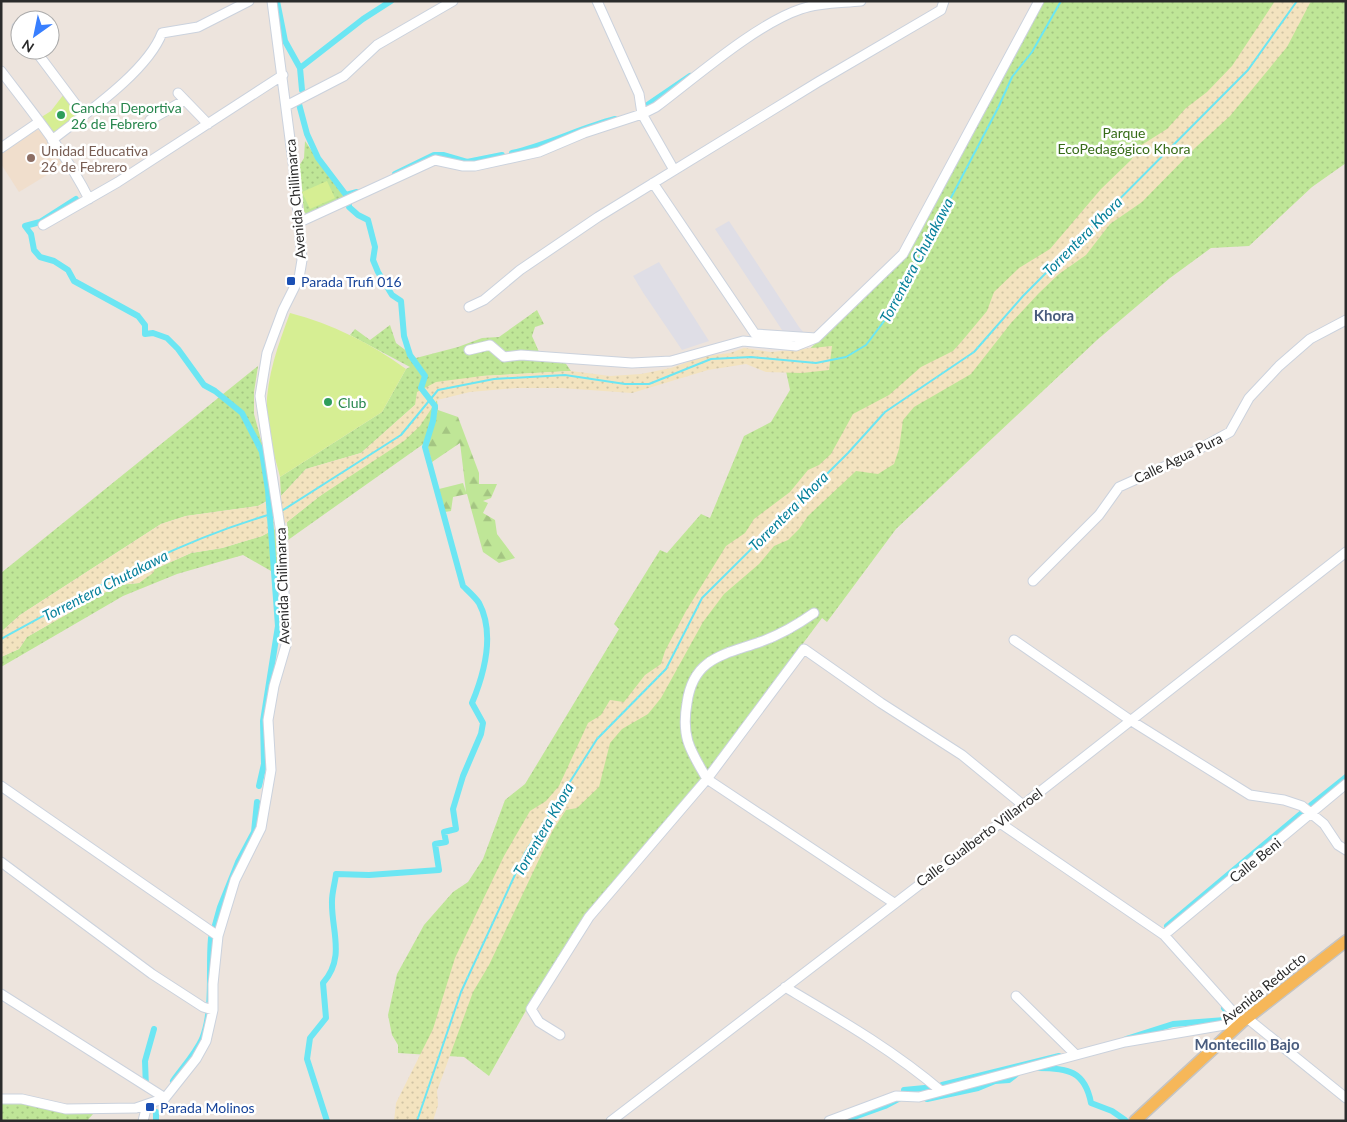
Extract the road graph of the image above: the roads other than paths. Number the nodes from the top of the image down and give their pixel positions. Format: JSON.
{"nodes":[{"id":1,"x":249,"y":1,"type":"edge"},
{"id":2,"x":272,"y":1,"type":"edge"},
{"id":3,"x":454,"y":1,"type":"edge"},
{"id":4,"x":596,"y":1,"type":"edge"},
{"id":5,"x":862,"y":1,"type":"edge"},
{"id":6,"x":944,"y":1,"type":"edge"},
{"id":7,"x":1039,"y":1,"type":"edge"},
{"id":8,"x":810,"y":4,"type":"edge"},
{"id":9,"x":42,"y":60,"type":"edge"},
{"id":10,"x":283,"y":75,"type":"junction"},
{"id":11,"x":3,"y":78,"type":"edge"},
{"id":12,"x":286,"y":106,"type":"junction"},
{"id":13,"x":83,"y":114,"type":"junction"},
{"id":14,"x":642,"y":114,"type":"junction"},
{"id":15,"x":150,"y":120,"type":"dead end"},
{"id":16,"x":39,"y":122,"type":"junction"},
{"id":17,"x":208,"y":124,"type":"junction"},
{"id":18,"x":52,"y":140,"type":"junction"},
{"id":19,"x":1,"y":148,"type":"edge"},
{"id":20,"x":674,"y":170,"type":"junction"},
{"id":21,"x":653,"y":183,"type":"junction"},
{"id":22,"x":89,"y":199,"type":"junction"},
{"id":23,"x":300,"y":222,"type":"junction"},
{"id":24,"x":43,"y":225,"type":"dead end"},
{"id":25,"x":469,"y":307,"type":"dead end"},
{"id":26,"x":1346,"y":320,"type":"edge"},
{"id":27,"x":816,"y":338,"type":"junction"},
{"id":28,"x":470,"y":350,"type":"dead end"},
{"id":29,"x":278,"y":508,"type":"joint"},
{"id":30,"x":1346,"y":552,"type":"edge"},
{"id":31,"x":1033,"y":581,"type":"dead end"},
{"id":32,"x":814,"y":613,"type":"dead end"},
{"id":33,"x":1014,"y":640,"type":"dead end"},
{"id":34,"x":1130,"y":720,"type":"junction"},
{"id":35,"x":707,"y":779,"type":"junction"},
{"id":36,"x":1346,"y":784,"type":"edge"},
{"id":37,"x":1,"y":786,"type":"edge"},
{"id":38,"x":1023,"y":805,"type":"junction"},
{"id":39,"x":1312,"y":813,"type":"junction"},
{"id":40,"x":1000,"y":824,"type":"junction"},
{"id":41,"x":1346,"y":850,"type":"edge"},
{"id":42,"x":1,"y":862,"type":"edge"},
{"id":43,"x":894,"y":902,"type":"junction"},
{"id":44,"x":1164,"y":935,"type":"junction"},
{"id":45,"x":218,"y":936,"type":"junction"},
{"id":46,"x":1346,"y":941,"type":"edge"},
{"id":47,"x":785,"y":986,"type":"junction"},
{"id":48,"x":1,"y":987,"type":"edge"},
{"id":49,"x":1,"y":994,"type":"edge"},
{"id":50,"x":1016,"y":996,"type":"dead end"},
{"id":51,"x":213,"y":1010,"type":"junction"},
{"id":52,"x":1245,"y":1020,"type":"junction"},
{"id":53,"x":560,"y":1035,"type":"dead end"},
{"id":54,"x":1075,"y":1054,"type":"junction"},
{"id":55,"x":141,"y":1083,"type":"junction"},
{"id":56,"x":941,"y":1091,"type":"junction"},
{"id":57,"x":165,"y":1098,"type":"junction"},
{"id":58,"x":1346,"y":1098,"type":"edge"},
{"id":59,"x":1,"y":1099,"type":"edge"},
{"id":60,"x":147,"y":1105,"type":"junction"},
{"id":61,"x":143,"y":1121,"type":"edge"},
{"id":62,"x":611,"y":1121,"type":"edge"},
{"id":63,"x":829,"y":1121,"type":"edge"},
{"id":64,"x":1135,"y":1121,"type":"edge"}],
"edges":[{"from":1,"to":13,"type":"street"},
{"from":2,"to":10,"type":"street","name":"Avenida Chillimarca"},
{"from":3,"to":12,"type":"street"},
{"from":4,"to":14,"type":"street"},
{"from":5,"to":8,"type":"street"},
{"from":6,"to":20,"type":"street"},
{"from":7,"to":27,"type":"street"},
{"from":8,"to":14,"type":"street"},
{"from":9,"to":13,"type":"street"},
{"from":10,"to":12,"type":"street","name":"Avenida Chillimarca"},
{"from":10,"to":17,"type":"street"},
{"from":11,"to":16,"type":"street"},
{"from":12,"to":23,"type":"street","name":"Avenida Chillimarca"},
{"from":13,"to":18,"type":"street"},
{"from":14,"to":20,"type":"street"},
{"from":14,"to":23,"type":"street"},
{"from":15,"to":17,"type":"street"},
{"from":16,"to":18,"type":"street"},
{"from":16,"to":19,"type":"street"},
{"from":17,"to":22,"type":"street"},
{"from":18,"to":22,"type":"street"},
{"from":20,"to":21,"type":"street"},
{"from":21,"to":25,"type":"street"},
{"from":21,"to":27,"type":"street"},
{"from":22,"to":24,"type":"street"},
{"from":23,"to":29,"type":"street","name":"Avenida Chillimarca"},
{"from":26,"to":31,"type":"street","name":"Calle Agua Pura"},
{"from":27,"to":28,"type":"street"},
{"from":29,"to":45,"type":"street","name":"Avenida Chilimarca"},
{"from":30,"to":34,"type":"street","name":"Calle Gualberto Villarroel"},
{"from":32,"to":35,"type":"street"},
{"from":33,"to":34,"type":"street"},
{"from":34,"to":38,"type":"street","name":"Calle Gualberto Villarroel"},
{"from":34,"to":39,"type":"street"},
{"from":35,"to":38,"type":"street"},
{"from":35,"to":43,"type":"street"},
{"from":35,"to":53,"type":"street"},
{"from":36,"to":39,"type":"street","name":"Calle Beni"},
{"from":37,"to":45,"type":"street"},
{"from":38,"to":40,"type":"street","name":"Calle Gualberto Villarroel"},
{"from":39,"to":41,"type":"street"},
{"from":39,"to":44,"type":"street","name":"Calle Beni"},
{"from":40,"to":43,"type":"street","name":"Calle Gualberto Villarroel"},
{"from":40,"to":44,"type":"street"},
{"from":42,"to":51,"type":"street"},
{"from":43,"to":47,"type":"street","name":"Calle Gualberto Villarroel"},
{"from":44,"to":52,"type":"street"},
{"from":45,"to":51,"type":"street","name":"Avenida Chilimarca"},
{"from":46,"to":52,"type":"main road","name":"Avenida Reducto"},
{"from":47,"to":56,"type":"street"},
{"from":47,"to":62,"type":"street","name":"Calle Gualberto Villarroel"},
{"from":48,"to":55,"type":"street"},
{"from":49,"to":55,"type":"street"},
{"from":50,"to":54,"type":"street"},
{"from":51,"to":57,"type":"street","name":"Avenida Chilimarca"},
{"from":52,"to":54,"type":"street"},
{"from":52,"to":58,"type":"street"},
{"from":52,"to":64,"type":"main road","name":"Avenida Reducto"},
{"from":54,"to":56,"type":"street"},
{"from":55,"to":57,"type":"street"},
{"from":56,"to":63,"type":"street"},
{"from":57,"to":60,"type":"street"},
{"from":59,"to":60,"type":"street"},
{"from":60,"to":61,"type":"street"}]}
